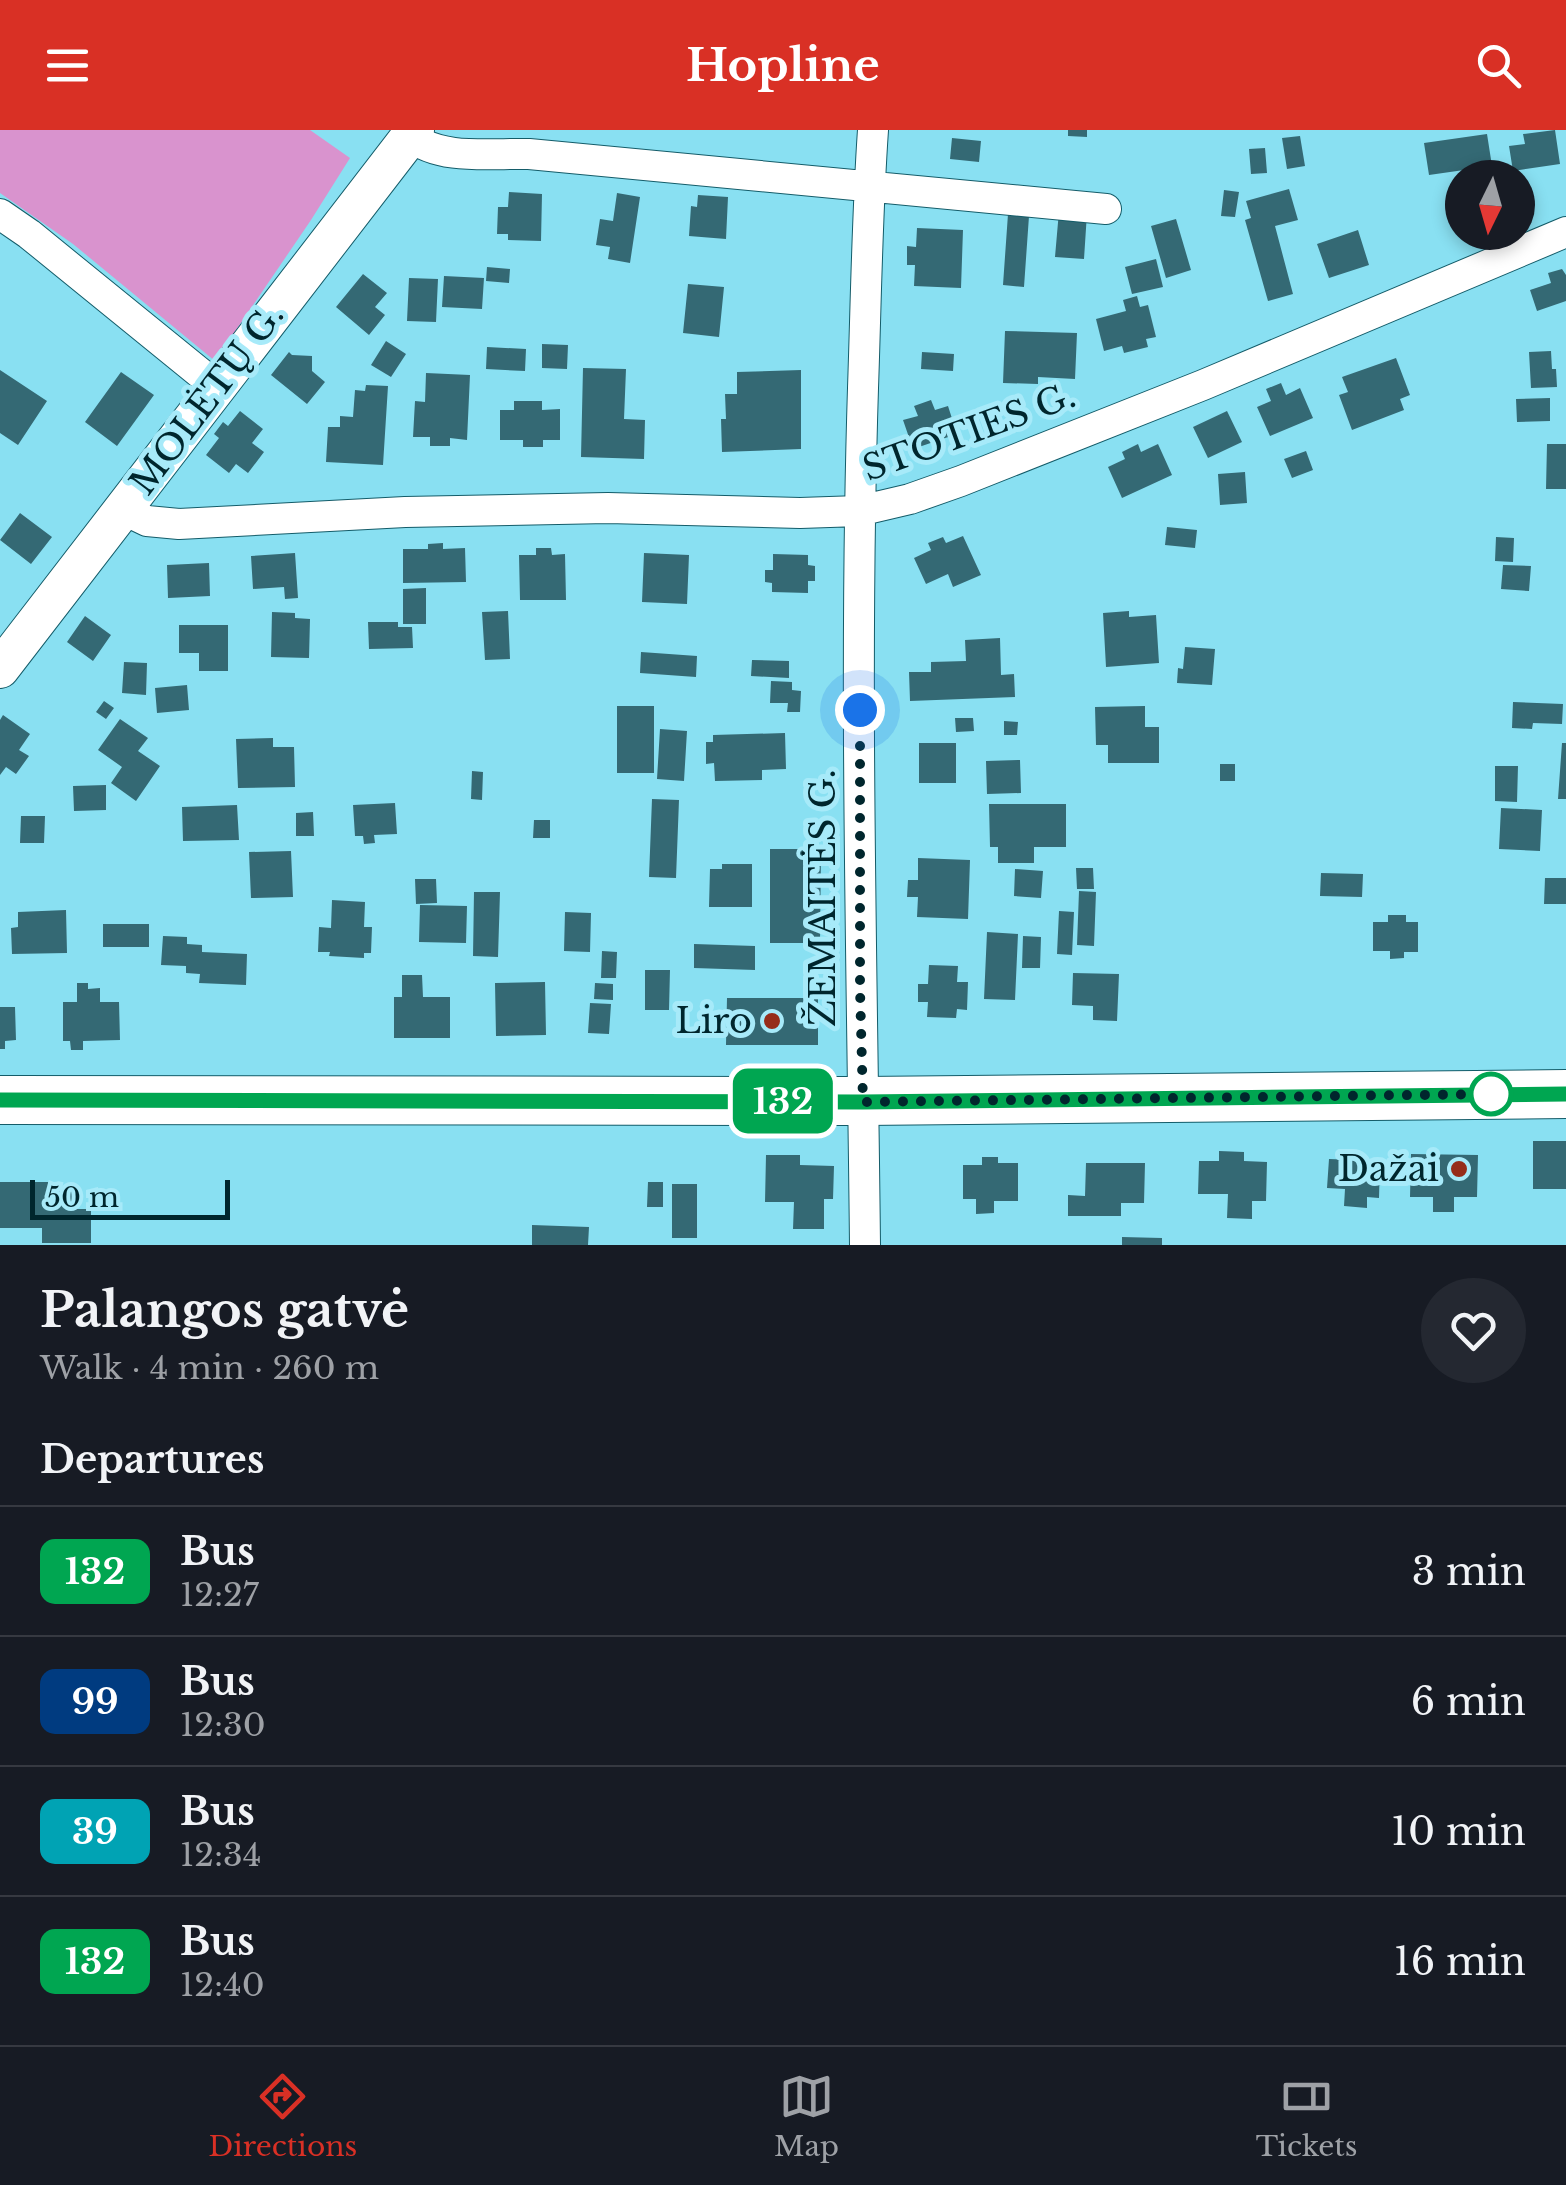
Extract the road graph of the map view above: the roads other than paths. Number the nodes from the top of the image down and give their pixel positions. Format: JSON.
{"nodes":[{"id":1,"x":874,"y":130,"type":"edge"},
{"id":2,"x":412,"y":133,"type":"edge"},
{"id":3,"x":869,"y":186,"type":"junction"},
{"id":4,"x":1106,"y":209,"type":"dead end"},
{"id":5,"x":0,"y":214,"type":"edge"},
{"id":6,"x":1566,"y":232,"type":"edge"},
{"id":7,"x":216,"y":386,"type":"junction"},
{"id":8,"x":122,"y":510,"type":"junction"},
{"id":9,"x":859,"y":511,"type":"junction"},
{"id":10,"x":1,"y":667,"type":"edge"},
{"id":11,"x":1566,"y":1094,"type":"edge"},
{"id":12,"x":0,"y":1100,"type":"edge"},
{"id":13,"x":863,"y":1102,"type":"junction"},
{"id":14,"x":865,"y":1245,"type":"edge"}],
"edges":[{"from":1,"to":3,"type":"street","name":"ŽEMAITĖS G."},
{"from":2,"to":3,"type":"street"},
{"from":2,"to":7,"type":"street","name":"MOLĖTŲ G."},
{"from":3,"to":4,"type":"street"},
{"from":3,"to":9,"type":"street","name":"ŽEMAITĖS G."},
{"from":5,"to":7,"type":"street"},
{"from":6,"to":9,"type":"street","name":"STOTIES G."},
{"from":7,"to":8,"type":"street","name":"MOLĖTŲ G."},
{"from":8,"to":9,"type":"street","name":"STOTIES G."},
{"from":8,"to":10,"type":"street","name":"MOLĖTŲ G."},
{"from":9,"to":13,"type":"street","name":"ŽEMAITĖS G."},
{"from":11,"to":13,"type":"main road"},
{"from":12,"to":13,"type":"main road"},
{"from":13,"to":14,"type":"street","name":"ŽEMAITĖS G."}]}
